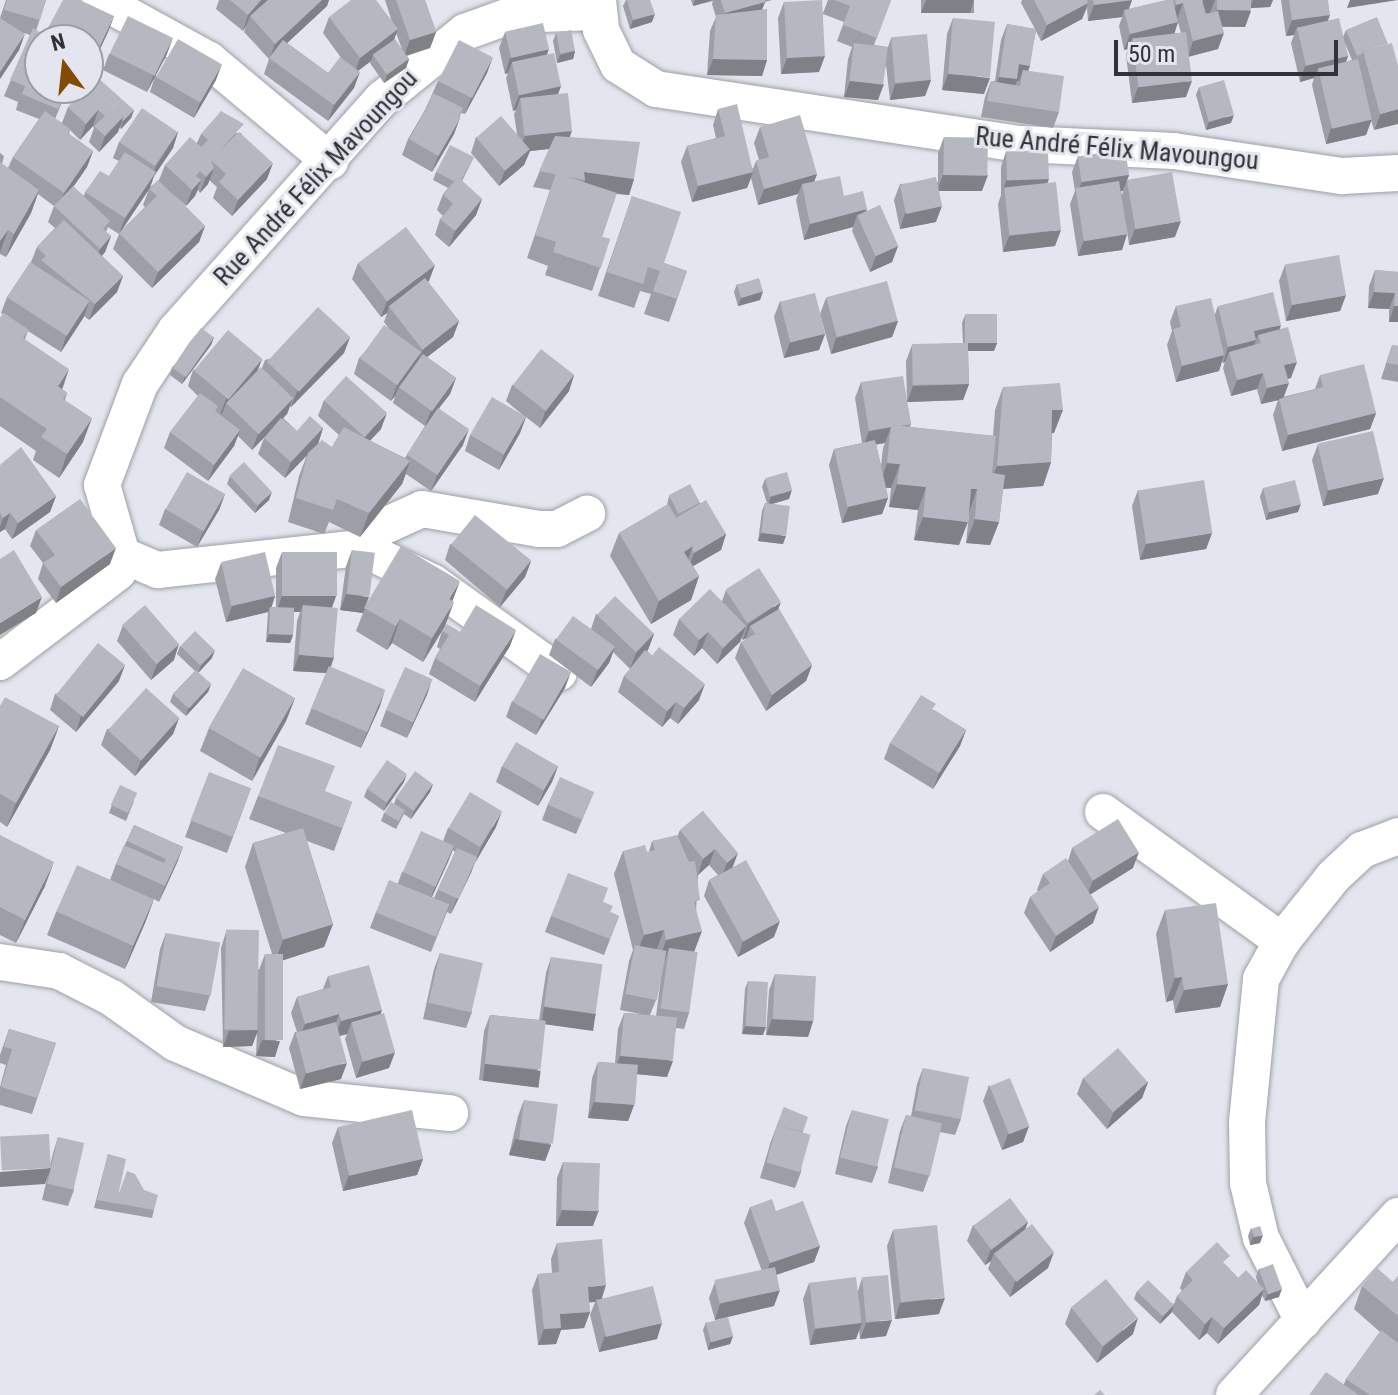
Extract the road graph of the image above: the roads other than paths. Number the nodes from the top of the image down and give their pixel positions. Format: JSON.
{"nodes":[{"id":1,"x":100,"y":0,"type":"edge"},
{"id":2,"x":597,"y":6,"type":"edge"},
{"id":3,"x":330,"y":161,"type":"junction"},
{"id":4,"x":1398,"y":173,"type":"edge"},
{"id":5,"x":587,"y":514,"type":"dead end"},
{"id":6,"x":361,"y":548,"type":"junction"},
{"id":7,"x":122,"y":555,"type":"junction"},
{"id":8,"x":0,"y":662,"type":"edge"},
{"id":9,"x":559,"y":673,"type":"edge"},
{"id":10,"x":1103,"y":812,"type":"dead end"},
{"id":11,"x":1398,"y":836,"type":"edge"},
{"id":12,"x":1282,"y":941,"type":"junction"},
{"id":13,"x":0,"y":962,"type":"edge"},
{"id":14,"x":450,"y":1113,"type":"dead end"},
{"id":15,"x":1398,"y":1216,"type":"edge"},
{"id":16,"x":1303,"y":1321,"type":"junction"},
{"id":17,"x":1234,"y":1395,"type":"edge"}],
"edges":[{"from":1,"to":3,"type":"street"},
{"from":2,"to":3,"type":"street","name":"Rue André Félix Mavoungou"},
{"from":2,"to":4,"type":"street","name":"Rue André Félix Mavoungou"},
{"from":3,"to":7,"type":"street","name":"Rue André Félix Mavoungou"},
{"from":5,"to":6,"type":"street"},
{"from":6,"to":7,"type":"street"},
{"from":6,"to":9,"type":"street"},
{"from":7,"to":8,"type":"street"},
{"from":10,"to":12,"type":"street"},
{"from":11,"to":12,"type":"street"},
{"from":12,"to":16,"type":"street"},
{"from":13,"to":14,"type":"street"},
{"from":15,"to":16,"type":"street"},
{"from":16,"to":17,"type":"street"}]}
